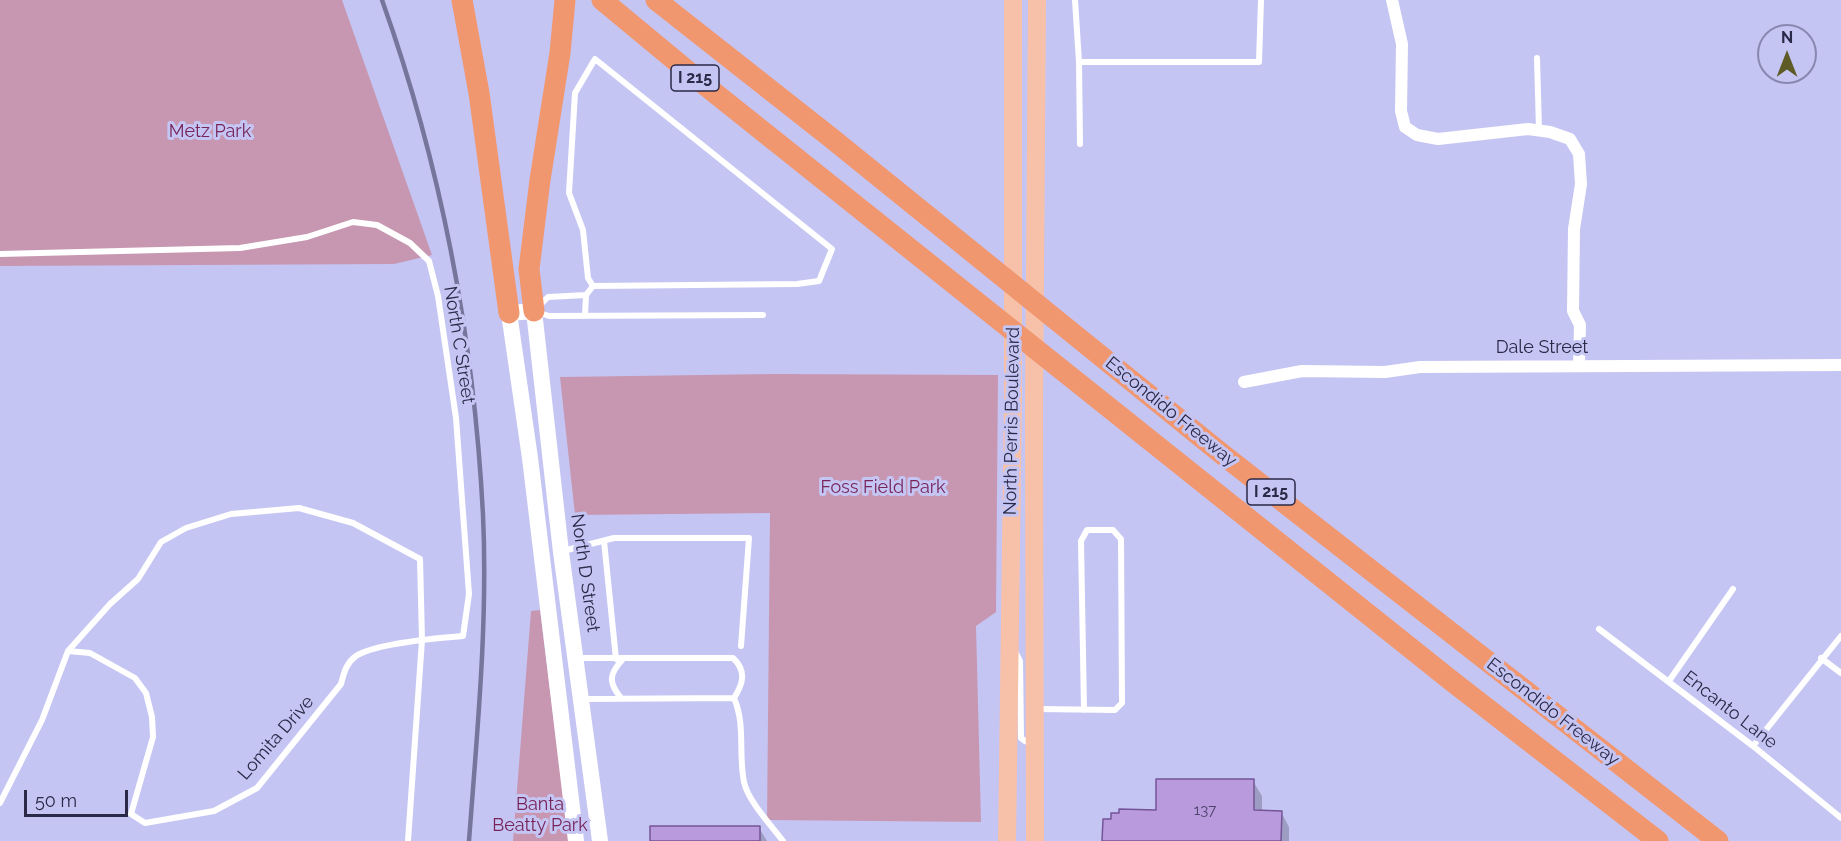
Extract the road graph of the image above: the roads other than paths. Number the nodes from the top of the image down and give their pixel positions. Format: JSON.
{"nodes":[{"id":1,"x":462,"y":0,"type":"edge"},
{"id":2,"x":565,"y":0,"type":"edge"},
{"id":3,"x":602,"y":0,"type":"edge"},
{"id":4,"x":656,"y":0,"type":"edge"},
{"id":5,"x":1013,"y":0,"type":"edge"},
{"id":6,"x":1037,"y":0,"type":"edge"},
{"id":7,"x":1076,"y":0,"type":"edge"},
{"id":8,"x":1261,"y":0,"type":"edge"},
{"id":9,"x":1392,"y":0,"type":"edge"},
{"id":10,"x":1537,"y":58,"type":"dead end"},
{"id":11,"x":1079,"y":62,"type":"junction"},
{"id":12,"x":1539,"y":131,"type":"junction"},
{"id":13,"x":1080,"y":144,"type":"dead end"},
{"id":14,"x":0,"y":254,"type":"edge"},
{"id":15,"x":593,"y":286,"type":"junction"},
{"id":16,"x":586,"y":295,"type":"junction"},
{"id":17,"x":534,"y":311,"type":"junction"},
{"id":18,"x":509,"y":313,"type":"junction"},
{"id":19,"x":585,"y":315,"type":"junction"},
{"id":20,"x":763,"y":315,"type":"dead end"},
{"id":21,"x":1841,"y":365,"type":"edge"},
{"id":22,"x":1579,"y":366,"type":"junction"},
{"id":23,"x":1244,"y":382,"type":"dead end"},
{"id":24,"x":604,"y":541,"type":"junction"},
{"id":25,"x":561,"y":552,"type":"junction"},
{"id":26,"x":541,"y":556,"type":"junction"},
{"id":27,"x":1733,"y":589,"type":"dead end"},
{"id":28,"x":1599,"y":629,"type":"dead end"},
{"id":29,"x":1841,"y":636,"type":"edge"},
{"id":30,"x":422,"y":640,"type":"junction"},
{"id":31,"x":1009,"y":640,"type":"junction"},
{"id":32,"x":741,"y":646,"type":"dead end"},
{"id":33,"x":68,"y":651,"type":"junction"},
{"id":34,"x":577,"y":658,"type":"junction"},
{"id":35,"x":1821,"y":658,"type":"junction"},
{"id":36,"x":619,"y":659,"type":"junction"},
{"id":37,"x":1841,"y":673,"type":"edge"},
{"id":38,"x":1669,"y":681,"type":"junction"},
{"id":39,"x":621,"y":698,"type":"junction"},
{"id":40,"x":734,"y":698,"type":"junction"},
{"id":41,"x":581,"y":699,"type":"junction"},
{"id":42,"x":1034,"y":709,"type":"junction"},
{"id":43,"x":1084,"y":710,"type":"junction"},
{"id":44,"x":1034,"y":743,"type":"junction"},
{"id":45,"x":1753,"y":746,"type":"junction"},
{"id":46,"x":0,"y":802,"type":"edge"},
{"id":47,"x":1841,"y":818,"type":"edge"},
{"id":48,"x":408,"y":841,"type":"edge"},
{"id":49,"x":576,"y":841,"type":"edge"},
{"id":50,"x":600,"y":841,"type":"edge"},
{"id":51,"x":783,"y":841,"type":"edge"},
{"id":52,"x":1007,"y":841,"type":"edge"},
{"id":53,"x":1035,"y":841,"type":"edge"},
{"id":54,"x":1658,"y":841,"type":"edge"},
{"id":55,"x":1718,"y":841,"type":"edge"}],
"edges":[{"from":1,"to":18,"type":"highway"},
{"from":2,"to":17,"type":"highway"},
{"from":3,"to":54,"type":"highway","name":"Escondido Freeway","number":"I 215"},
{"from":4,"to":55,"type":"highway","name":"Escondido Freeway","number":"I 215"},
{"from":5,"to":31,"type":"main road","name":"North Perris Boulevard"},
{"from":6,"to":42,"type":"main road","name":"North Perris Boulevard"},
{"from":7,"to":11,"type":"lane"},
{"from":8,"to":11,"type":"lane"},
{"from":9,"to":12,"type":"street"},
{"from":10,"to":12,"type":"lane"},
{"from":11,"to":13,"type":"lane"},
{"from":12,"to":22,"type":"street"},
{"from":14,"to":30,"type":"lane","name":"North C Street"},
{"from":15,"to":15,"type":"lane"},
{"from":15,"to":16,"type":"lane"},
{"from":16,"to":17,"type":"lane"},
{"from":16,"to":19,"type":"lane"},
{"from":17,"to":18,"type":"main road"},
{"from":17,"to":19,"type":"lane"},
{"from":17,"to":25,"type":"main road","name":"North D Street"},
{"from":18,"to":26,"type":"main road"},
{"from":19,"to":20,"type":"lane"},
{"from":21,"to":22,"type":"street","name":"Dale Street"},
{"from":22,"to":23,"type":"street","name":"Dale Street"},
{"from":24,"to":25,"type":"lane"},
{"from":24,"to":32,"type":"lane"},
{"from":24,"to":36,"type":"lane"},
{"from":25,"to":26,"type":"main road"},
{"from":25,"to":34,"type":"main road","name":"North D Street"},
{"from":26,"to":49,"type":"main road"},
{"from":27,"to":38,"type":"lane"},
{"from":28,"to":38,"type":"lane","name":"Encanto Lane"},
{"from":29,"to":35,"type":"lane"},
{"from":30,"to":33,"type":"lane"},
{"from":30,"to":33,"type":"lane","name":"Lomita Drive"},
{"from":30,"to":48,"type":"lane"},
{"from":31,"to":44,"type":"lane"},
{"from":31,"to":52,"type":"main road","name":"North Perris Boulevard"},
{"from":33,"to":46,"type":"lane"},
{"from":34,"to":36,"type":"lane"},
{"from":34,"to":41,"type":"main road","name":"North D Street"},
{"from":35,"to":37,"type":"lane"},
{"from":35,"to":45,"type":"lane"},
{"from":36,"to":39,"type":"lane"},
{"from":36,"to":40,"type":"lane"},
{"from":38,"to":45,"type":"lane","name":"Encanto Lane"},
{"from":39,"to":40,"type":"lane"},
{"from":39,"to":41,"type":"lane"},
{"from":40,"to":51,"type":"lane"},
{"from":41,"to":50,"type":"main road","name":"North D Street"},
{"from":42,"to":43,"type":"lane"},
{"from":42,"to":44,"type":"main road","name":"North Perris Boulevard"},
{"from":43,"to":43,"type":"lane"},
{"from":44,"to":53,"type":"main road","name":"North Perris Boulevard"},
{"from":45,"to":47,"type":"lane","name":"Encanto Lane"}]}
